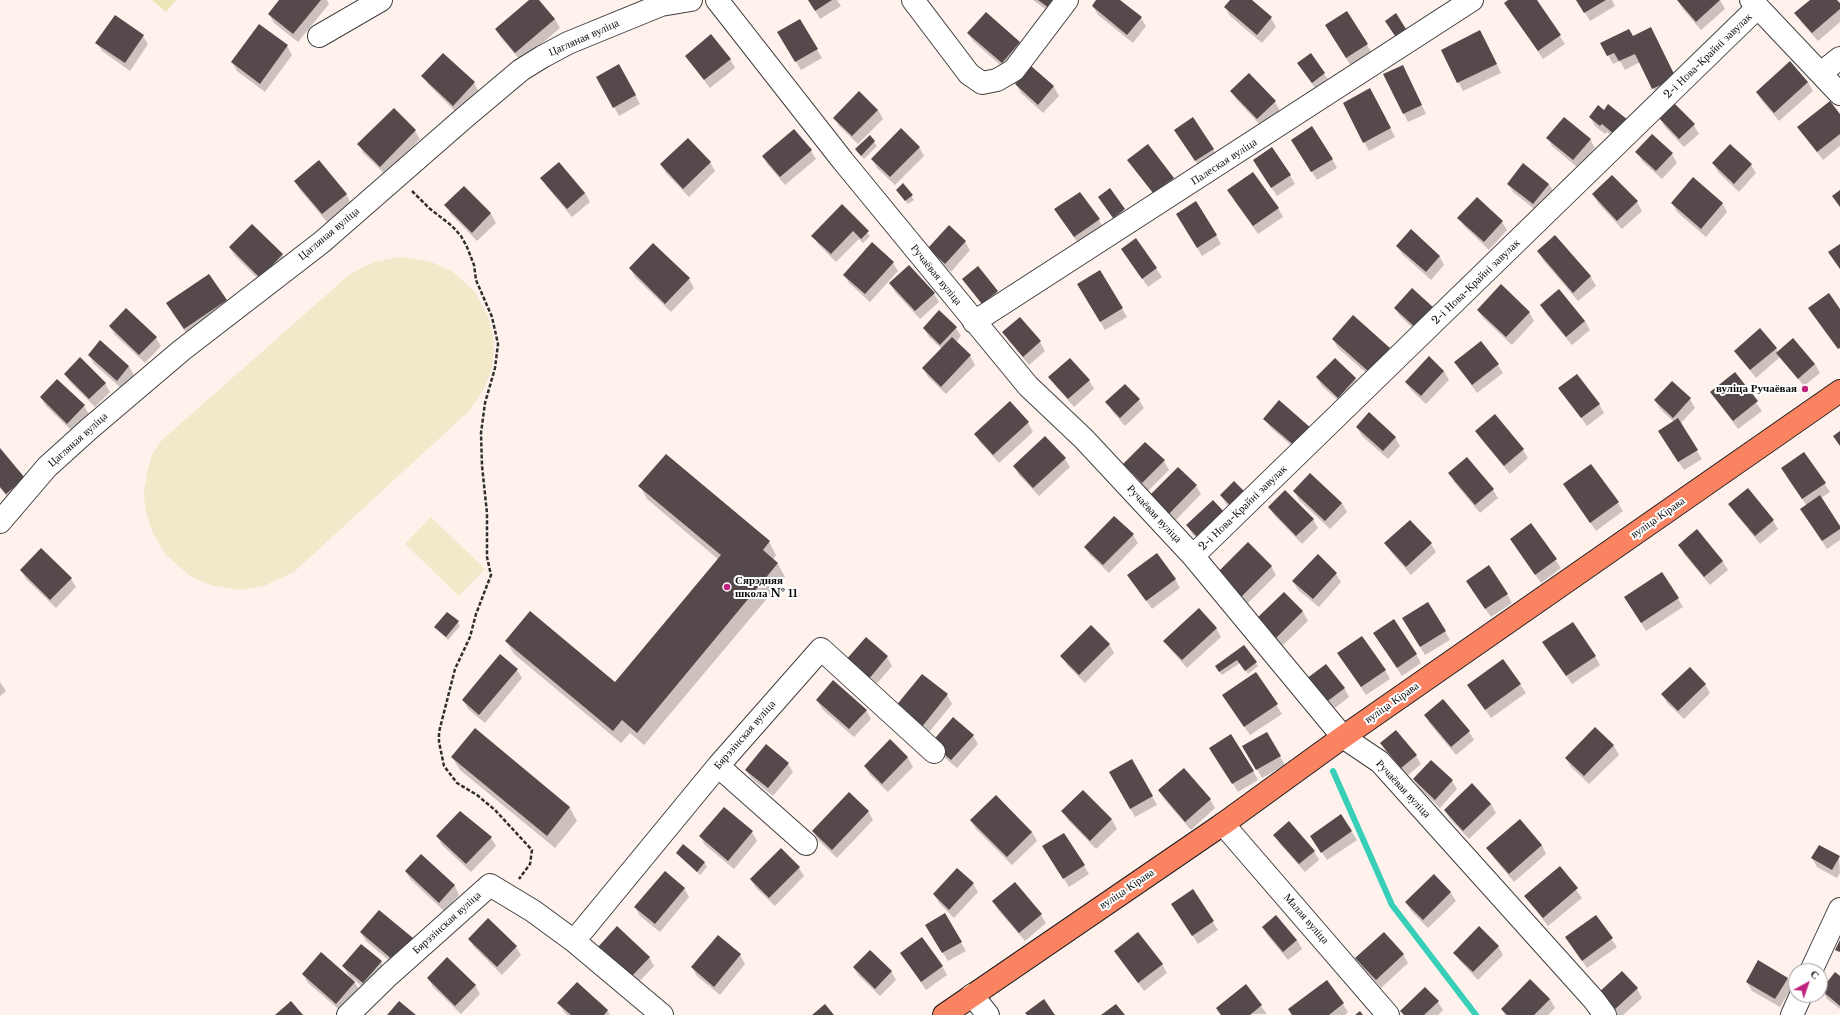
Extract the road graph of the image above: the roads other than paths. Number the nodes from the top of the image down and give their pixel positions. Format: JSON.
{"nodes":[{"id":1,"x":381,"y":0,"type":"edge"},
{"id":2,"x":691,"y":0,"type":"edge"},
{"id":3,"x":717,"y":0,"type":"edge"},
{"id":4,"x":913,"y":0,"type":"edge"},
{"id":5,"x":1067,"y":0,"type":"edge"},
{"id":6,"x":1472,"y":0,"type":"edge"},
{"id":7,"x":656,"y":2,"type":"edge"},
{"id":8,"x":1754,"y":4,"type":"edge"},
{"id":9,"x":319,"y":36,"type":"dead end"},
{"id":10,"x":1840,"y":58,"type":"edge"},
{"id":11,"x":1821,"y":73,"type":"junction"},
{"id":12,"x":1840,"y":94,"type":"edge"},
{"id":13,"x":974,"y":322,"type":"junction"},
{"id":14,"x":1840,"y":391,"type":"edge"},
{"id":15,"x":0,"y":522,"type":"edge"},
{"id":16,"x":1193,"y":556,"type":"junction"},
{"id":17,"x":1343,"y":737,"type":"junction"},
{"id":18,"x":934,"y":752,"type":"dead end"},
{"id":19,"x":718,"y":766,"type":"junction"},
{"id":20,"x":1223,"y":824,"type":"junction"},
{"id":21,"x":806,"y":844,"type":"dead end"},
{"id":22,"x":1840,"y":909,"type":"edge"},
{"id":23,"x":574,"y":941,"type":"junction"},
{"id":24,"x":1815,"y":963,"type":"edge"},
{"id":25,"x":972,"y":995,"type":"junction"},
{"id":26,"x":1797,"y":1003,"type":"edge"},
{"id":27,"x":348,"y":1015,"type":"edge"},
{"id":28,"x":662,"y":1015,"type":"edge"},
{"id":29,"x":944,"y":1015,"type":"edge"},
{"id":30,"x":988,"y":1015,"type":"edge"},
{"id":31,"x":1388,"y":1015,"type":"edge"},
{"id":32,"x":1606,"y":1015,"type":"edge"},
{"id":33,"x":1792,"y":1015,"type":"edge"}],
"edges":[{"from":1,"to":9,"type":"street"},
{"from":2,"to":7,"type":"street","name":"Цагляная вуліца"},
{"from":3,"to":13,"type":"street","name":"Ручаёвая вуліца"},
{"from":4,"to":5,"type":"street"},
{"from":6,"to":13,"type":"street","name":"Палеская вуліца"},
{"from":7,"to":15,"type":"street","name":"Цагляная вуліца"},
{"from":8,"to":11,"type":"street"},
{"from":8,"to":16,"type":"street","name":"2-і Нова-Крайні завулак"},
{"from":10,"to":11,"type":"street"},
{"from":11,"to":12,"type":"street"},
{"from":13,"to":16,"type":"street","name":"Ручаёвая вуліца"},
{"from":14,"to":17,"type":"main road","name":"вуліца Кірава"},
{"from":16,"to":17,"type":"street","name":"Ручаёвая вуліца"},
{"from":17,"to":20,"type":"main road","name":"вуліца Кірава"},
{"from":17,"to":32,"type":"street","name":"Ручаёвая вуліца"},
{"from":18,"to":19,"type":"street","name":"Бярэзінская вуліца"},
{"from":19,"to":21,"type":"street"},
{"from":19,"to":23,"type":"street","name":"Бярэзінская вуліца"},
{"from":20,"to":25,"type":"main road","name":"вуліца Кірава"},
{"from":20,"to":31,"type":"street","name":"Малая вуліца"},
{"from":22,"to":24,"type":"street"},
{"from":23,"to":27,"type":"street","name":"Бярэзінская вуліца"},
{"from":23,"to":28,"type":"street","name":"Бярэзінская вуліца"},
{"from":25,"to":29,"type":"main road","name":"вуліца Кірава"},
{"from":25,"to":30,"type":"street"},
{"from":26,"to":33,"type":"street"}]}
